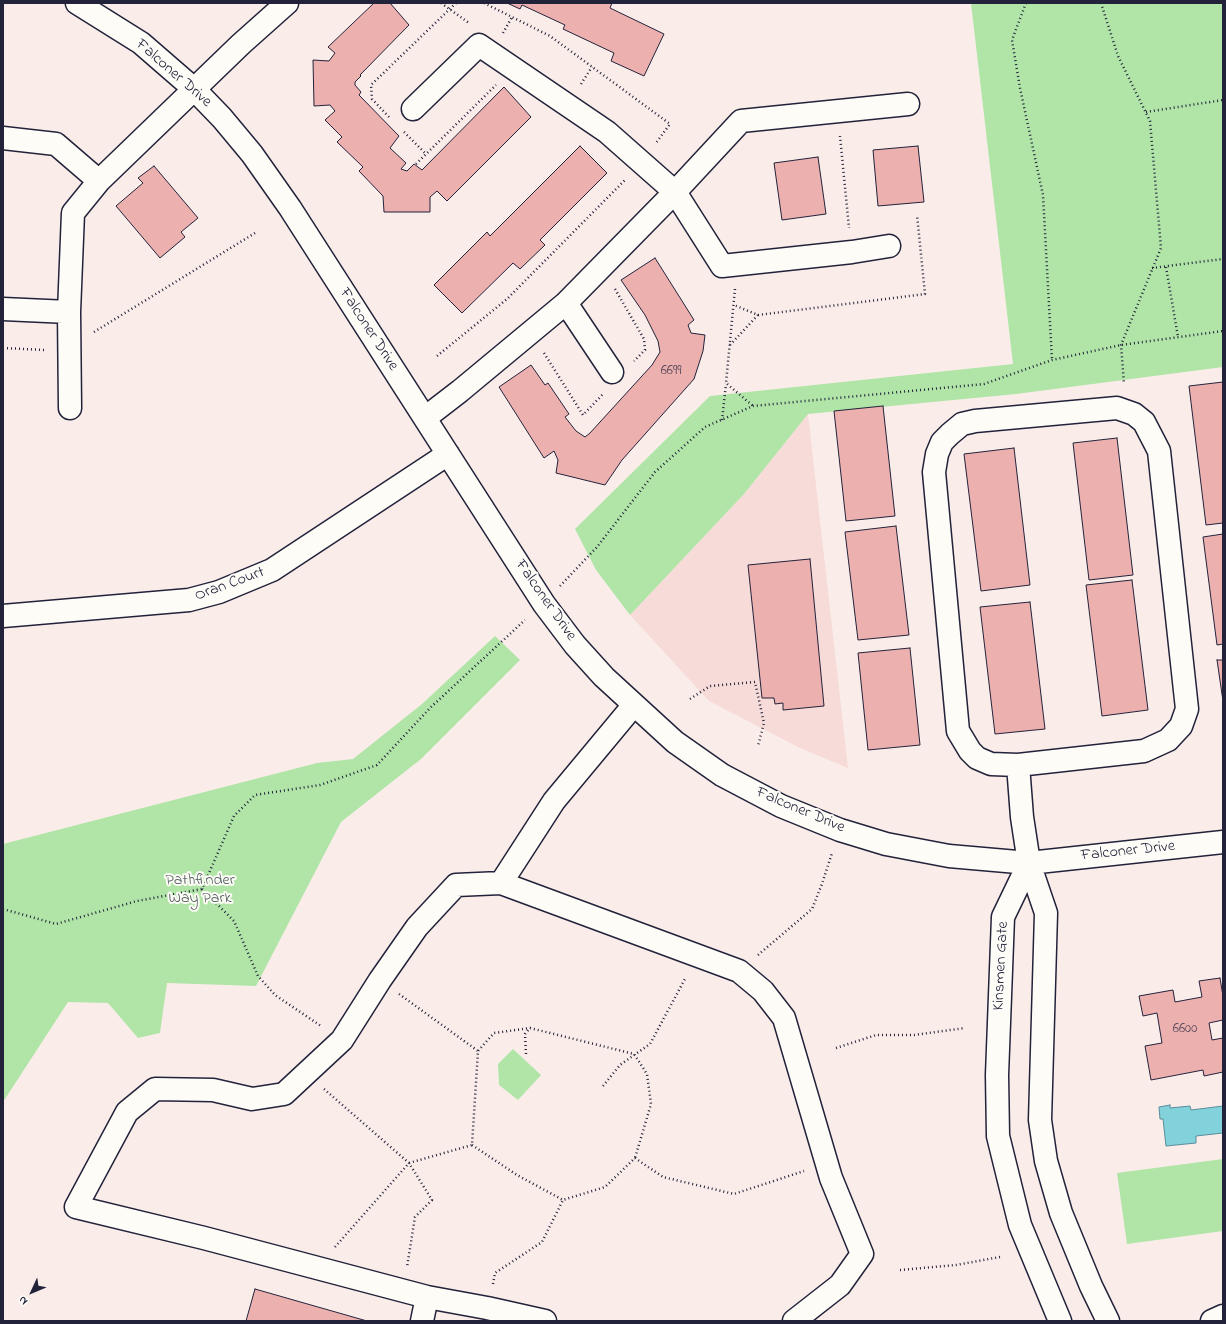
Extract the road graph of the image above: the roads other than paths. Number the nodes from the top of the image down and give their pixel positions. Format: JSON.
{"nodes":[{"id":1,"x":77,"y":3,"type":"edge"},
{"id":2,"x":287,"y":3,"type":"edge"},
{"id":3,"x":194,"y":89,"type":"junction"},
{"id":4,"x":908,"y":104,"type":"dead end"},
{"id":5,"x":413,"y":109,"type":"dead end"},
{"id":6,"x":3,"y":138,"type":"edge"},
{"id":7,"x":99,"y":181,"type":"junction"},
{"id":8,"x":675,"y":192,"type":"junction"},
{"id":9,"x":888,"y":246,"type":"dead end"},
{"id":10,"x":566,"y":303,"type":"junction"},
{"id":11,"x":3,"y":309,"type":"edge"},
{"id":12,"x":70,"y":312,"type":"junction"},
{"id":13,"x":612,"y":372,"type":"dead end"},
{"id":14,"x":70,"y":408,"type":"dead end"},
{"id":15,"x":425,"y":418,"type":"junction"},
{"id":16,"x":448,"y":454,"type":"junction"},
{"id":17,"x":3,"y":616,"type":"edge"},
{"id":18,"x":633,"y":706,"type":"junction"},
{"id":19,"x":1018,"y":765,"type":"junction"},
{"id":20,"x":1223,"y":842,"type":"edge"},
{"id":21,"x":1029,"y":863,"type":"junction"},
{"id":22,"x":501,"y":883,"type":"junction"},
{"id":23,"x":427,"y":1298,"type":"junction"},
{"id":24,"x":1223,"y":1316,"type":"edge"},
{"id":25,"x":422,"y":1321,"type":"edge"},
{"id":26,"x":545,"y":1321,"type":"edge"},
{"id":27,"x":794,"y":1321,"type":"edge"},
{"id":28,"x":1060,"y":1321,"type":"edge"},
{"id":29,"x":1108,"y":1321,"type":"edge"},
{"id":30,"x":1212,"y":1321,"type":"edge"}],
"edges":[{"from":1,"to":3,"type":"street","name":"Falconer Drive"},
{"from":2,"to":3,"type":"street"},
{"from":3,"to":7,"type":"street"},
{"from":3,"to":15,"type":"street","name":"Falconer Drive"},
{"from":4,"to":8,"type":"street"},
{"from":5,"to":8,"type":"street"},
{"from":6,"to":7,"type":"street"},
{"from":7,"to":12,"type":"street"},
{"from":8,"to":9,"type":"street"},
{"from":8,"to":10,"type":"street"},
{"from":10,"to":13,"type":"street"},
{"from":10,"to":15,"type":"street"},
{"from":11,"to":12,"type":"street"},
{"from":12,"to":14,"type":"street"},
{"from":15,"to":16,"type":"street","name":"Falconer Drive"},
{"from":16,"to":17,"type":"street","name":"Oran Court"},
{"from":16,"to":18,"type":"street","name":"Falconer Drive"},
{"from":18,"to":21,"type":"street","name":"Falconer Drive"},
{"from":18,"to":22,"type":"street"},
{"from":19,"to":19,"type":"street"},
{"from":19,"to":21,"type":"street"},
{"from":20,"to":21,"type":"street","name":"Falconer Drive"},
{"from":21,"to":28,"type":"street","name":"Kinsmen Gate"},
{"from":21,"to":29,"type":"street"},
{"from":22,"to":23,"type":"street"},
{"from":22,"to":27,"type":"street"},
{"from":23,"to":25,"type":"street"},
{"from":23,"to":26,"type":"street"},
{"from":24,"to":30,"type":"street"}]}
